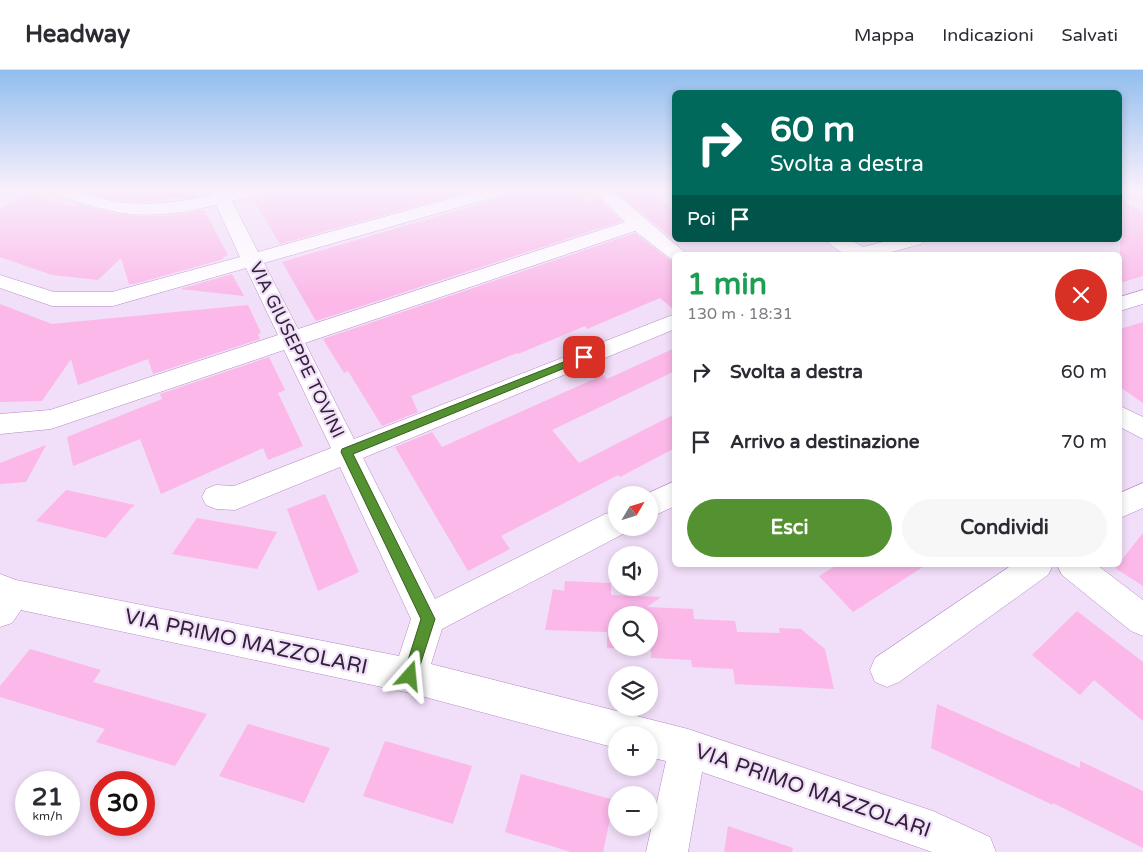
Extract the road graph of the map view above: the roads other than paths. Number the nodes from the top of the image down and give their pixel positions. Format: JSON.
{"nodes":[{"id":1,"x":236,"y":226,"type":"edge"},
{"id":2,"x":369,"y":226,"type":"edge"},
{"id":3,"x":630,"y":226,"type":"edge"},
{"id":4,"x":641,"y":226,"type":"edge"},
{"id":5,"x":840,"y":242,"type":"edge"},
{"id":6,"x":907,"y":242,"type":"edge"},
{"id":7,"x":674,"y":252,"type":"edge"},
{"id":8,"x":855,"y":252,"type":"edge"},
{"id":9,"x":870,"y":252,"type":"edge"},
{"id":10,"x":253,"y":259,"type":"junction"},
{"id":11,"x":0,"y":281,"type":"edge"},
{"id":12,"x":1143,"y":297,"type":"edge"},
{"id":13,"x":1122,"y":303,"type":"edge"},
{"id":14,"x":672,"y":321,"type":"edge"},
{"id":15,"x":291,"y":339,"type":"junction"},
{"id":16,"x":1122,"y":417,"type":"edge"},
{"id":17,"x":0,"y":424,"type":"edge"},
{"id":18,"x":1143,"y":429,"type":"edge"},
{"id":19,"x":346,"y":452,"type":"junction"},
{"id":20,"x":672,"y":494,"type":"edge"},
{"id":21,"x":1143,"y":495,"type":"edge"},
{"id":22,"x":216,"y":497,"type":"dead end"},
{"id":23,"x":658,"y":502,"type":"edge"},
{"id":24,"x":1122,"y":505,"type":"edge"},
{"id":25,"x":608,"y":527,"type":"edge"},
{"id":26,"x":1034,"y":567,"type":"edge"},
{"id":27,"x":1076,"y":567,"type":"edge"},
{"id":28,"x":5,"y":598,"type":"edge"},
{"id":29,"x":428,"y":619,"type":"junction"},
{"id":30,"x":1143,"y":620,"type":"edge"},
{"id":31,"x":887,"y":670,"type":"dead end"},
{"id":32,"x":410,"y":676,"type":"junction"},
{"id":33,"x":608,"y":727,"type":"edge"},
{"id":34,"x":658,"y":740,"type":"edge"},
{"id":35,"x":688,"y":748,"type":"junction"},
{"id":36,"x":667,"y":852,"type":"edge"},
{"id":37,"x":975,"y":852,"type":"edge"}],
"edges":[{"from":1,"to":10,"type":"street","name":"VIA GIUSEPPE TOVINI"},
{"from":2,"to":10,"type":"street"},
{"from":3,"to":15,"type":"street"},
{"from":4,"to":7,"type":"street"},
{"from":5,"to":8,"type":"street"},
{"from":6,"to":9,"type":"street"},
{"from":10,"to":11,"type":"street"},
{"from":10,"to":15,"type":"street","name":"VIA GIUSEPPE TOVINI"},
{"from":12,"to":13,"type":"street"},
{"from":14,"to":19,"type":"street"},
{"from":15,"to":17,"type":"street"},
{"from":15,"to":19,"type":"street","name":"VIA GIUSEPPE TOVINI"},
{"from":16,"to":18,"type":"street"},
{"from":19,"to":22,"type":"street"},
{"from":19,"to":29,"type":"street","name":"VIA GIUSEPPE TOVINI"},
{"from":20,"to":23,"type":"street"},
{"from":21,"to":24,"type":"street"},
{"from":25,"to":29,"type":"street"},
{"from":26,"to":31,"type":"street"},
{"from":27,"to":30,"type":"street"},
{"from":28,"to":32,"type":"street","name":"VIA PRIMO MAZZOLARI"},
{"from":29,"to":32,"type":"street"},
{"from":32,"to":33,"type":"street","name":"VIA PRIMO MAZZOLARI"},
{"from":34,"to":35,"type":"street","name":"VIA PRIMO MAZZOLARI"},
{"from":35,"to":36,"type":"street"},
{"from":35,"to":37,"type":"street","name":"VIA PRIMO MAZZOLARI"}]}
